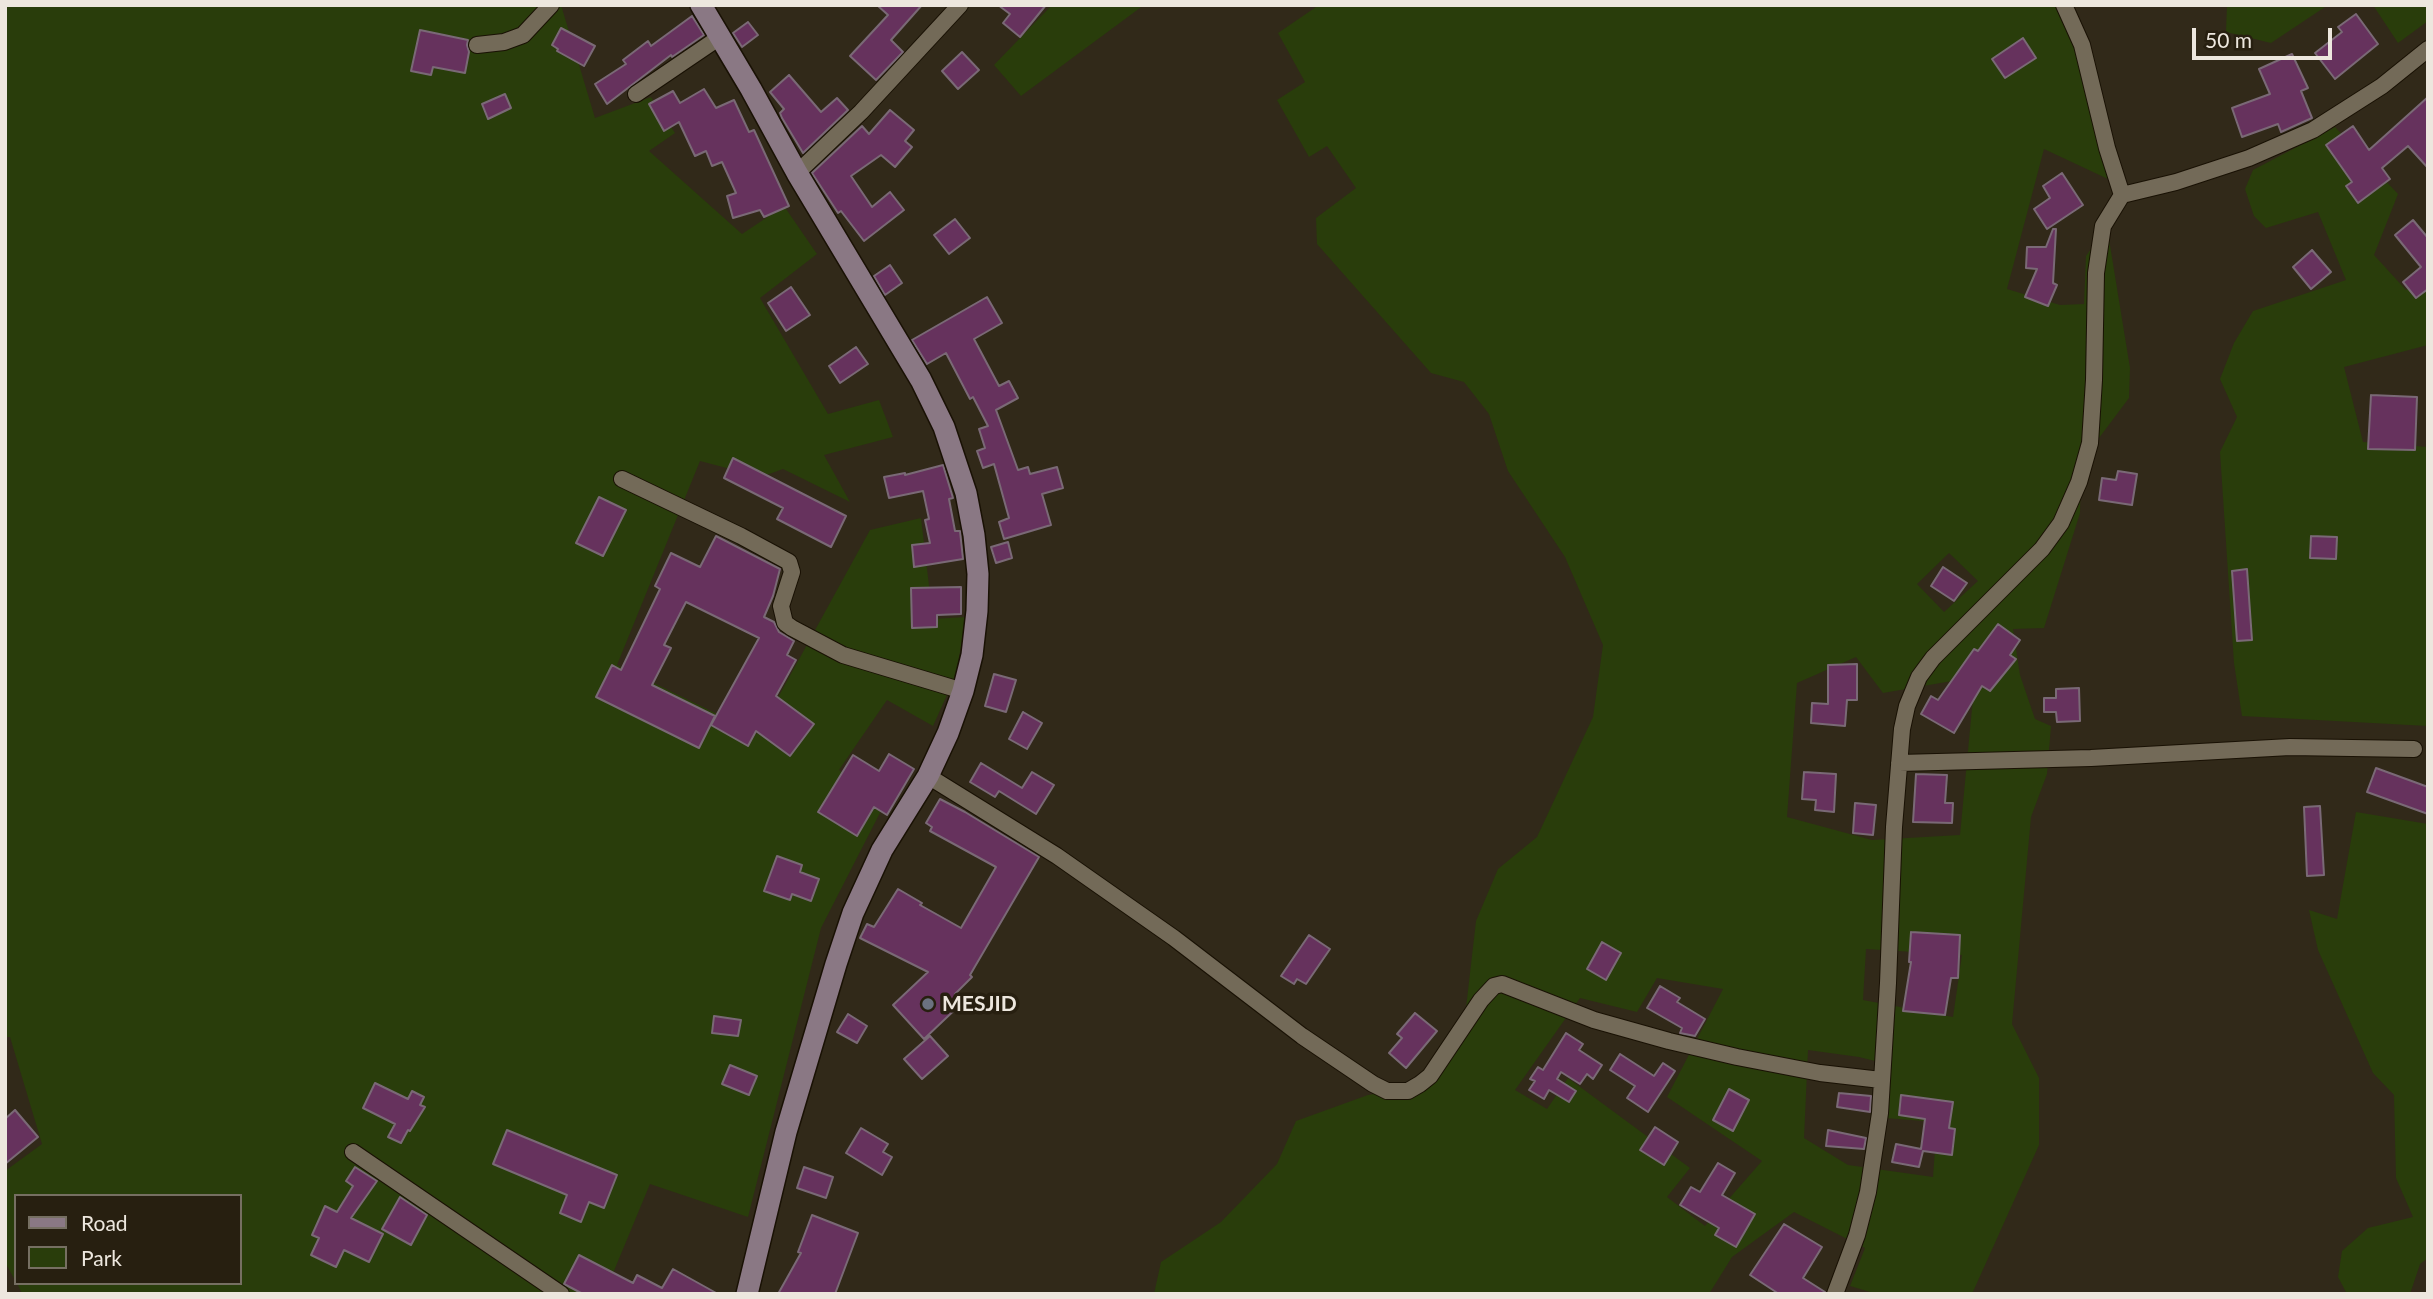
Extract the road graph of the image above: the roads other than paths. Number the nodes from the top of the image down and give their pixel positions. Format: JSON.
{"nodes":[{"id":1,"x":551,"y":5,"type":"edge"},
{"id":2,"x":701,"y":5,"type":"edge"},
{"id":3,"x":961,"y":5,"type":"edge"},
{"id":4,"x":2063,"y":5,"type":"edge"},
{"id":5,"x":720,"y":37,"type":"junction"},
{"id":6,"x":477,"y":45,"type":"dead end"},
{"id":7,"x":2428,"y":49,"type":"edge"},
{"id":8,"x":636,"y":94,"type":"dead end"},
{"id":9,"x":797,"y":173,"type":"junction"},
{"id":10,"x":2122,"y":195,"type":"junction"},
{"id":11,"x":622,"y":479,"type":"dead end"},
{"id":12,"x":963,"y":691,"type":"junction"},
{"id":13,"x":2414,"y":748,"type":"dead end"},
{"id":14,"x":1899,"y":763,"type":"junction"},
{"id":15,"x":928,"y":776,"type":"junction"},
{"id":16,"x":1881,"y":1080,"type":"junction"},
{"id":17,"x":353,"y":1152,"type":"dead end"},
{"id":18,"x":561,"y":1294,"type":"edge"},
{"id":19,"x":747,"y":1294,"type":"edge"},
{"id":20,"x":1835,"y":1294,"type":"edge"}],
"edges":[{"from":1,"to":6,"type":"street"},
{"from":2,"to":5,"type":"street"},
{"from":3,"to":9,"type":"street"},
{"from":4,"to":10,"type":"street"},
{"from":5,"to":8,"type":"street"},
{"from":5,"to":9,"type":"street"},
{"from":7,"to":10,"type":"street"},
{"from":9,"to":12,"type":"street"},
{"from":10,"to":14,"type":"street"},
{"from":11,"to":12,"type":"street"},
{"from":12,"to":15,"type":"street"},
{"from":13,"to":14,"type":"street"},
{"from":14,"to":16,"type":"street"},
{"from":15,"to":16,"type":"street"},
{"from":15,"to":19,"type":"street"},
{"from":16,"to":20,"type":"street"},
{"from":17,"to":18,"type":"street"}]}
